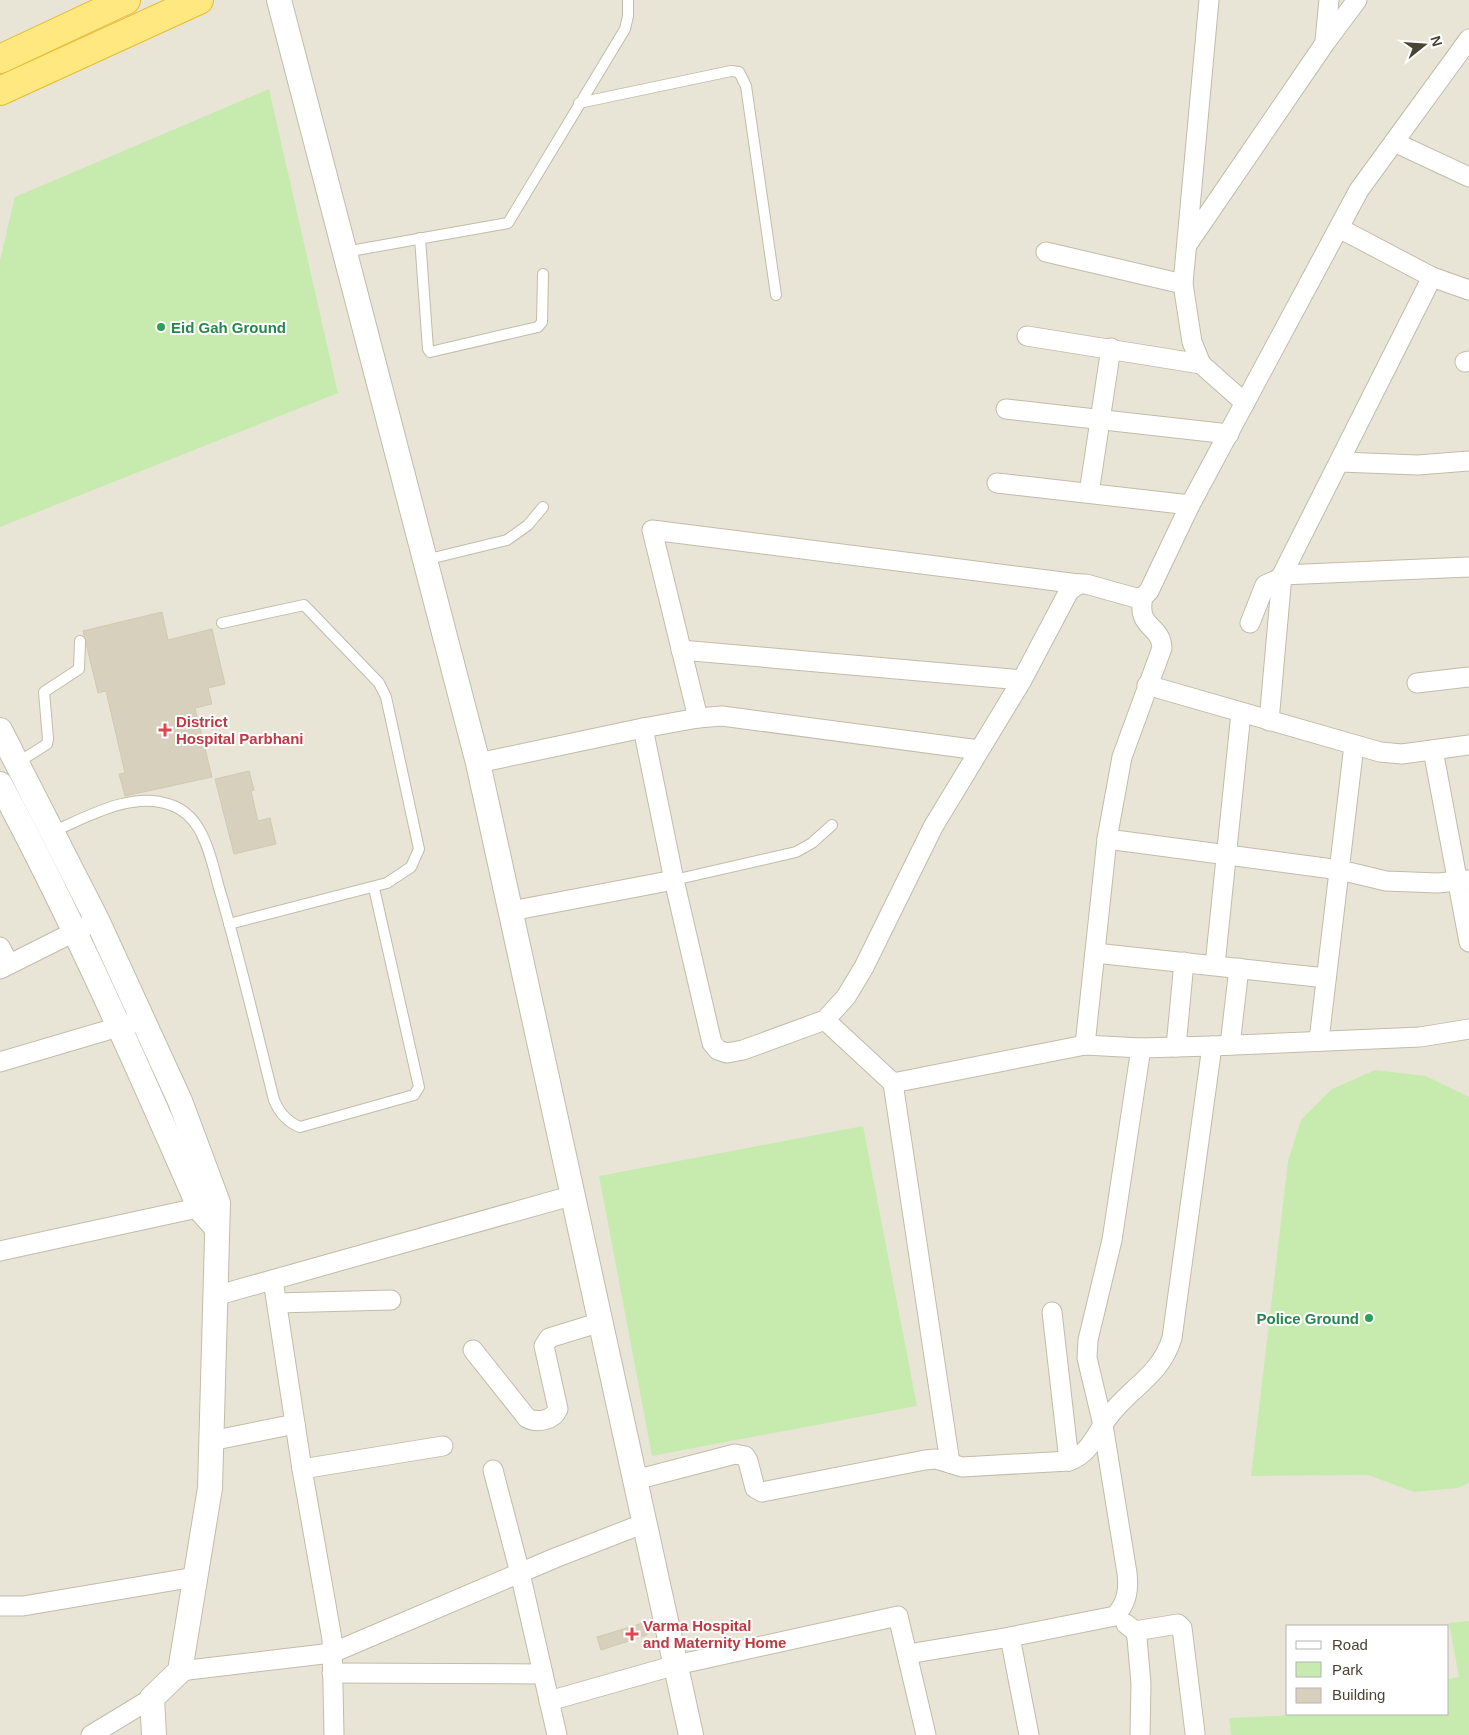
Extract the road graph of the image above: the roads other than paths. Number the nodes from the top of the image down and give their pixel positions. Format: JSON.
{"nodes":[{"id":1,"x":126,"y":0,"type":"edge"},
{"id":2,"x":200,"y":0,"type":"edge"},
{"id":3,"x":279,"y":0,"type":"edge"},
{"id":4,"x":628,"y":0,"type":"edge"},
{"id":5,"x":1209,"y":0,"type":"edge"},
{"id":6,"x":1329,"y":0,"type":"edge"},
{"id":7,"x":1357,"y":0,"type":"edge"},
{"id":8,"x":1469,"y":39,"type":"edge"},
{"id":9,"x":1325,"y":43,"type":"junction"},
{"id":10,"x":0,"y":59,"type":"edge"},
{"id":11,"x":0,"y":91,"type":"edge"},
{"id":12,"x":579,"y":102,"type":"junction"},
{"id":13,"x":1394,"y":142,"type":"junction"},
{"id":14,"x":1469,"y":177,"type":"edge"},
{"id":15,"x":1339,"y":228,"type":"junction"},
{"id":16,"x":420,"y":238,"type":"junction"},
{"id":17,"x":1186,"y":246,"type":"junction"},
{"id":18,"x":344,"y":252,"type":"junction"},
{"id":19,"x":1046,"y":252,"type":"dead end"},
{"id":20,"x":543,"y":274,"type":"dead end"},
{"id":21,"x":1432,"y":277,"type":"junction"},
{"id":22,"x":1183,"y":284,"type":"junction"},
{"id":23,"x":1469,"y":290,"type":"edge"},
{"id":24,"x":776,"y":295,"type":"dead end"},
{"id":25,"x":1027,"y":336,"type":"dead end"},
{"id":26,"x":1111,"y":348,"type":"junction"},
{"id":27,"x":1201,"y":364,"type":"junction"},
{"id":28,"x":1245,"y":403,"type":"junction"},
{"id":29,"x":1006,"y":409,"type":"dead end"},
{"id":30,"x":1100,"y":419,"type":"junction"},
{"id":31,"x":1229,"y":434,"type":"junction"},
{"id":32,"x":1469,"y":461,"type":"edge"},
{"id":33,"x":1340,"y":462,"type":"junction"},
{"id":34,"x":997,"y":483,"type":"dead end"},
{"id":35,"x":1089,"y":493,"type":"junction"},
{"id":36,"x":1190,"y":505,"type":"junction"},
{"id":37,"x":543,"y":507,"type":"dead end"},
{"id":38,"x":425,"y":560,"type":"junction"},
{"id":39,"x":1469,"y":567,"type":"edge"},
{"id":40,"x":1282,"y":576,"type":"junction"},
{"id":41,"x":1079,"y":584,"type":"junction"},
{"id":42,"x":1143,"y":597,"type":"junction"},
{"id":43,"x":222,"y":623,"type":"dead end"},
{"id":44,"x":1250,"y":623,"type":"dead end"},
{"id":45,"x":80,"y":641,"type":"dead end"},
{"id":46,"x":681,"y":650,"type":"junction"},
{"id":47,"x":1469,"y":677,"type":"edge"},
{"id":48,"x":1022,"y":680,"type":"junction"},
{"id":49,"x":1417,"y":683,"type":"dead end"},
{"id":50,"x":1147,"y":685,"type":"junction"},
{"id":51,"x":1241,"y":713,"type":"junction"},
{"id":52,"x":698,"y":718,"type":"junction"},
{"id":53,"x":1269,"y":721,"type":"junction"},
{"id":54,"x":643,"y":728,"type":"junction"},
{"id":55,"x":1354,"y":745,"type":"junction"},
{"id":56,"x":1469,"y":745,"type":"edge"},
{"id":57,"x":7,"y":749,"type":"edge"},
{"id":58,"x":979,"y":750,"type":"junction"},
{"id":59,"x":1433,"y":750,"type":"junction"},
{"id":60,"x":478,"y":762,"type":"junction"},
{"id":61,"x":0,"y":784,"type":"edge"},
{"id":62,"x":832,"y":825,"type":"dead end"},
{"id":63,"x":42,"y":837,"type":"junction"},
{"id":64,"x":1107,"y":838,"type":"junction"},
{"id":65,"x":1226,"y":854,"type":"junction"},
{"id":66,"x":1340,"y":870,"type":"junction"},
{"id":67,"x":674,"y":880,"type":"junction"},
{"id":68,"x":1463,"y":881,"type":"edge"},
{"id":69,"x":374,"y":888,"type":"junction"},
{"id":70,"x":511,"y":911,"type":"junction"},
{"id":71,"x":97,"y":920,"type":"junction"},
{"id":72,"x":230,"y":924,"type":"junction"},
{"id":73,"x":74,"y":931,"type":"junction"},
{"id":74,"x":1469,"y":942,"type":"edge"},
{"id":75,"x":0,"y":947,"type":"edge"},
{"id":76,"x":1095,"y":953,"type":"junction"},
{"id":77,"x":1184,"y":962,"type":"junction"},
{"id":78,"x":1215,"y":965,"type":"junction"},
{"id":79,"x":4,"y":967,"type":"edge"},
{"id":80,"x":1239,"y":968,"type":"junction"},
{"id":81,"x":1326,"y":978,"type":"junction"},
{"id":82,"x":825,"y":1020,"type":"junction"},
{"id":83,"x":132,"y":1024,"type":"junction"},
{"id":84,"x":1469,"y":1029,"type":"edge"},
{"id":85,"x":1319,"y":1040,"type":"junction"},
{"id":86,"x":1085,"y":1046,"type":"junction"},
{"id":87,"x":1221,"y":1046,"type":"junction"},
{"id":88,"x":1141,"y":1048,"type":"junction"},
{"id":89,"x":1176,"y":1048,"type":"junction"},
{"id":90,"x":0,"y":1062,"type":"edge"},
{"id":91,"x":893,"y":1083,"type":"junction"},
{"id":92,"x":180,"y":1101,"type":"junction"},
{"id":93,"x":157,"y":1110,"type":"junction"},
{"id":94,"x":574,"y":1194,"type":"junction"},
{"id":95,"x":209,"y":1206,"type":"junction"},
{"id":96,"x":0,"y":1251,"type":"edge"},
{"id":97,"x":273,"y":1280,"type":"junction"},
{"id":98,"x":215,"y":1296,"type":"junction"},
{"id":99,"x":391,"y":1300,"type":"dead end"},
{"id":100,"x":276,"y":1303,"type":"junction"},
{"id":101,"x":1052,"y":1312,"type":"dead end"},
{"id":102,"x":601,"y":1322,"type":"junction"},
{"id":103,"x":473,"y":1350,"type":"dead end"},
{"id":104,"x":295,"y":1424,"type":"junction"},
{"id":105,"x":1104,"y":1425,"type":"junction"},
{"id":106,"x":211,"y":1440,"type":"junction"},
{"id":107,"x":442,"y":1446,"type":"dead end"},
{"id":108,"x":1069,"y":1462,"type":"junction"},
{"id":109,"x":950,"y":1463,"type":"junction"},
{"id":110,"x":302,"y":1469,"type":"junction"},
{"id":111,"x":493,"y":1470,"type":"dead end"},
{"id":112,"x":635,"y":1480,"type":"junction"},
{"id":113,"x":645,"y":1523,"type":"junction"},
{"id":114,"x":520,"y":1573,"type":"junction"},
{"id":115,"x":195,"y":1577,"type":"junction"},
{"id":116,"x":0,"y":1606,"type":"edge"},
{"id":117,"x":1115,"y":1616,"type":"junction"},
{"id":118,"x":1135,"y":1631,"type":"junction"},
{"id":119,"x":1010,"y":1637,"type":"junction"},
{"id":120,"x":332,"y":1653,"type":"junction"},
{"id":121,"x":908,"y":1654,"type":"junction"},
{"id":122,"x":676,"y":1665,"type":"junction"},
{"id":123,"x":180,"y":1671,"type":"junction"},
{"id":124,"x":332,"y":1673,"type":"junction"},
{"id":125,"x":543,"y":1674,"type":"junction"},
{"id":126,"x":152,"y":1698,"type":"junction"},
{"id":127,"x":549,"y":1701,"type":"junction"},
{"id":128,"x":1195,"y":1733,"type":"dead end"},
{"id":129,"x":91,"y":1735,"type":"edge"},
{"id":130,"x":154,"y":1735,"type":"edge"},
{"id":131,"x":334,"y":1735,"type":"edge"},
{"id":132,"x":557,"y":1735,"type":"edge"},
{"id":133,"x":691,"y":1735,"type":"edge"},
{"id":134,"x":926,"y":1735,"type":"edge"},
{"id":135,"x":1029,"y":1735,"type":"edge"},
{"id":136,"x":1140,"y":1735,"type":"edge"}],
"edges":[{"from":1,"to":10,"type":"highway"},
{"from":2,"to":11,"type":"highway"},
{"from":3,"to":18,"type":"street"},
{"from":4,"to":12,"type":"lane"},
{"from":5,"to":17,"type":"street"},
{"from":6,"to":9,"type":"street"},
{"from":7,"to":9,"type":"street"},
{"from":8,"to":13,"type":"street"},
{"from":9,"to":17,"type":"street"},
{"from":12,"to":16,"type":"lane"},
{"from":12,"to":24,"type":"lane"},
{"from":13,"to":14,"type":"street"},
{"from":13,"to":15,"type":"street"},
{"from":15,"to":21,"type":"street"},
{"from":15,"to":28,"type":"street"},
{"from":16,"to":18,"type":"lane"},
{"from":16,"to":20,"type":"lane"},
{"from":17,"to":22,"type":"street"},
{"from":18,"to":38,"type":"street"},
{"from":19,"to":22,"type":"street"},
{"from":21,"to":23,"type":"street"},
{"from":21,"to":33,"type":"street"},
{"from":22,"to":27,"type":"street"},
{"from":25,"to":26,"type":"street"},
{"from":26,"to":27,"type":"street"},
{"from":26,"to":30,"type":"street"},
{"from":27,"to":28,"type":"street"},
{"from":28,"to":31,"type":"street"},
{"from":29,"to":30,"type":"street"},
{"from":30,"to":31,"type":"street"},
{"from":30,"to":35,"type":"street"},
{"from":31,"to":36,"type":"street"},
{"from":32,"to":33,"type":"street"},
{"from":33,"to":40,"type":"street"},
{"from":34,"to":35,"type":"street"},
{"from":35,"to":36,"type":"street"},
{"from":36,"to":42,"type":"street"},
{"from":37,"to":38,"type":"lane"},
{"from":38,"to":60,"type":"street"},
{"from":39,"to":40,"type":"street"},
{"from":40,"to":44,"type":"street"},
{"from":40,"to":53,"type":"street"},
{"from":41,"to":42,"type":"street"},
{"from":41,"to":46,"type":"street"},
{"from":41,"to":48,"type":"street"},
{"from":42,"to":50,"type":"street"},
{"from":43,"to":69,"type":"lane"},
{"from":45,"to":57,"type":"lane"},
{"from":46,"to":48,"type":"street"},
{"from":46,"to":52,"type":"street"},
{"from":47,"to":49,"type":"street"},
{"from":48,"to":58,"type":"street"},
{"from":50,"to":51,"type":"street"},
{"from":50,"to":64,"type":"street"},
{"from":51,"to":53,"type":"street"},
{"from":51,"to":65,"type":"street"},
{"from":52,"to":54,"type":"street"},
{"from":52,"to":58,"type":"street"},
{"from":53,"to":55,"type":"street"},
{"from":54,"to":60,"type":"street"},
{"from":54,"to":67,"type":"street"},
{"from":55,"to":59,"type":"street"},
{"from":55,"to":66,"type":"street"},
{"from":56,"to":59,"type":"street"},
{"from":57,"to":63,"type":"street"},
{"from":58,"to":82,"type":"street"},
{"from":59,"to":68,"type":"street"},
{"from":60,"to":70,"type":"street"},
{"from":61,"to":63,"type":"street"},
{"from":62,"to":67,"type":"lane"},
{"from":63,"to":71,"type":"street"},
{"from":63,"to":72,"type":"lane"},
{"from":63,"to":73,"type":"street"},
{"from":64,"to":65,"type":"street"},
{"from":64,"to":76,"type":"street"},
{"from":65,"to":66,"type":"street"},
{"from":65,"to":78,"type":"street"},
{"from":66,"to":68,"type":"street"},
{"from":66,"to":81,"type":"street"},
{"from":67,"to":70,"type":"street"},
{"from":67,"to":82,"type":"street"},
{"from":68,"to":74,"type":"street"},
{"from":69,"to":72,"type":"lane"},
{"from":69,"to":72,"type":"lane"},
{"from":70,"to":94,"type":"street"},
{"from":71,"to":73,"type":"street"},
{"from":71,"to":83,"type":"street"},
{"from":73,"to":79,"type":"street"},
{"from":73,"to":83,"type":"street"},
{"from":75,"to":79,"type":"street"},
{"from":76,"to":77,"type":"street"},
{"from":76,"to":86,"type":"street"},
{"from":77,"to":78,"type":"street"},
{"from":77,"to":89,"type":"street"},
{"from":78,"to":80,"type":"street"},
{"from":80,"to":81,"type":"street"},
{"from":80,"to":87,"type":"street"},
{"from":81,"to":85,"type":"street"},
{"from":82,"to":91,"type":"street"},
{"from":83,"to":90,"type":"street"},
{"from":83,"to":92,"type":"street"},
{"from":83,"to":93,"type":"street"},
{"from":84,"to":85,"type":"street"},
{"from":85,"to":87,"type":"street"},
{"from":86,"to":88,"type":"street"},
{"from":86,"to":91,"type":"street"},
{"from":87,"to":89,"type":"street"},
{"from":87,"to":105,"type":"street"},
{"from":88,"to":89,"type":"street"},
{"from":88,"to":105,"type":"street"},
{"from":91,"to":109,"type":"street"},
{"from":92,"to":93,"type":"street"},
{"from":92,"to":95,"type":"street"},
{"from":93,"to":95,"type":"street"},
{"from":94,"to":97,"type":"street"},
{"from":94,"to":102,"type":"street"},
{"from":95,"to":96,"type":"street"},
{"from":95,"to":98,"type":"street"},
{"from":97,"to":98,"type":"street"},
{"from":97,"to":100,"type":"street"},
{"from":98,"to":106,"type":"street"},
{"from":99,"to":100,"type":"street"},
{"from":100,"to":104,"type":"street"},
{"from":101,"to":108,"type":"street"},
{"from":102,"to":103,"type":"street"},
{"from":102,"to":112,"type":"street"},
{"from":104,"to":106,"type":"street"},
{"from":104,"to":110,"type":"street"},
{"from":105,"to":108,"type":"street"},
{"from":105,"to":117,"type":"street"},
{"from":106,"to":115,"type":"street"},
{"from":107,"to":110,"type":"street"},
{"from":108,"to":109,"type":"street"},
{"from":109,"to":112,"type":"street"},
{"from":110,"to":120,"type":"street"},
{"from":111,"to":114,"type":"street"},
{"from":112,"to":113,"type":"street"},
{"from":113,"to":114,"type":"street"},
{"from":113,"to":122,"type":"street"},
{"from":114,"to":120,"type":"street"},
{"from":114,"to":125,"type":"street"},
{"from":115,"to":116,"type":"street"},
{"from":115,"to":123,"type":"street"},
{"from":117,"to":118,"type":"street"},
{"from":117,"to":119,"type":"street"},
{"from":118,"to":128,"type":"street"},
{"from":118,"to":136,"type":"street"},
{"from":119,"to":121,"type":"street"},
{"from":119,"to":135,"type":"street"},
{"from":120,"to":123,"type":"street"},
{"from":120,"to":124,"type":"street"},
{"from":121,"to":122,"type":"street"},
{"from":121,"to":134,"type":"street"},
{"from":122,"to":127,"type":"street"},
{"from":122,"to":133,"type":"street"},
{"from":123,"to":126,"type":"street"},
{"from":124,"to":125,"type":"street"},
{"from":124,"to":131,"type":"street"},
{"from":125,"to":127,"type":"street"},
{"from":126,"to":129,"type":"street"},
{"from":126,"to":130,"type":"street"},
{"from":127,"to":132,"type":"street"}]}
